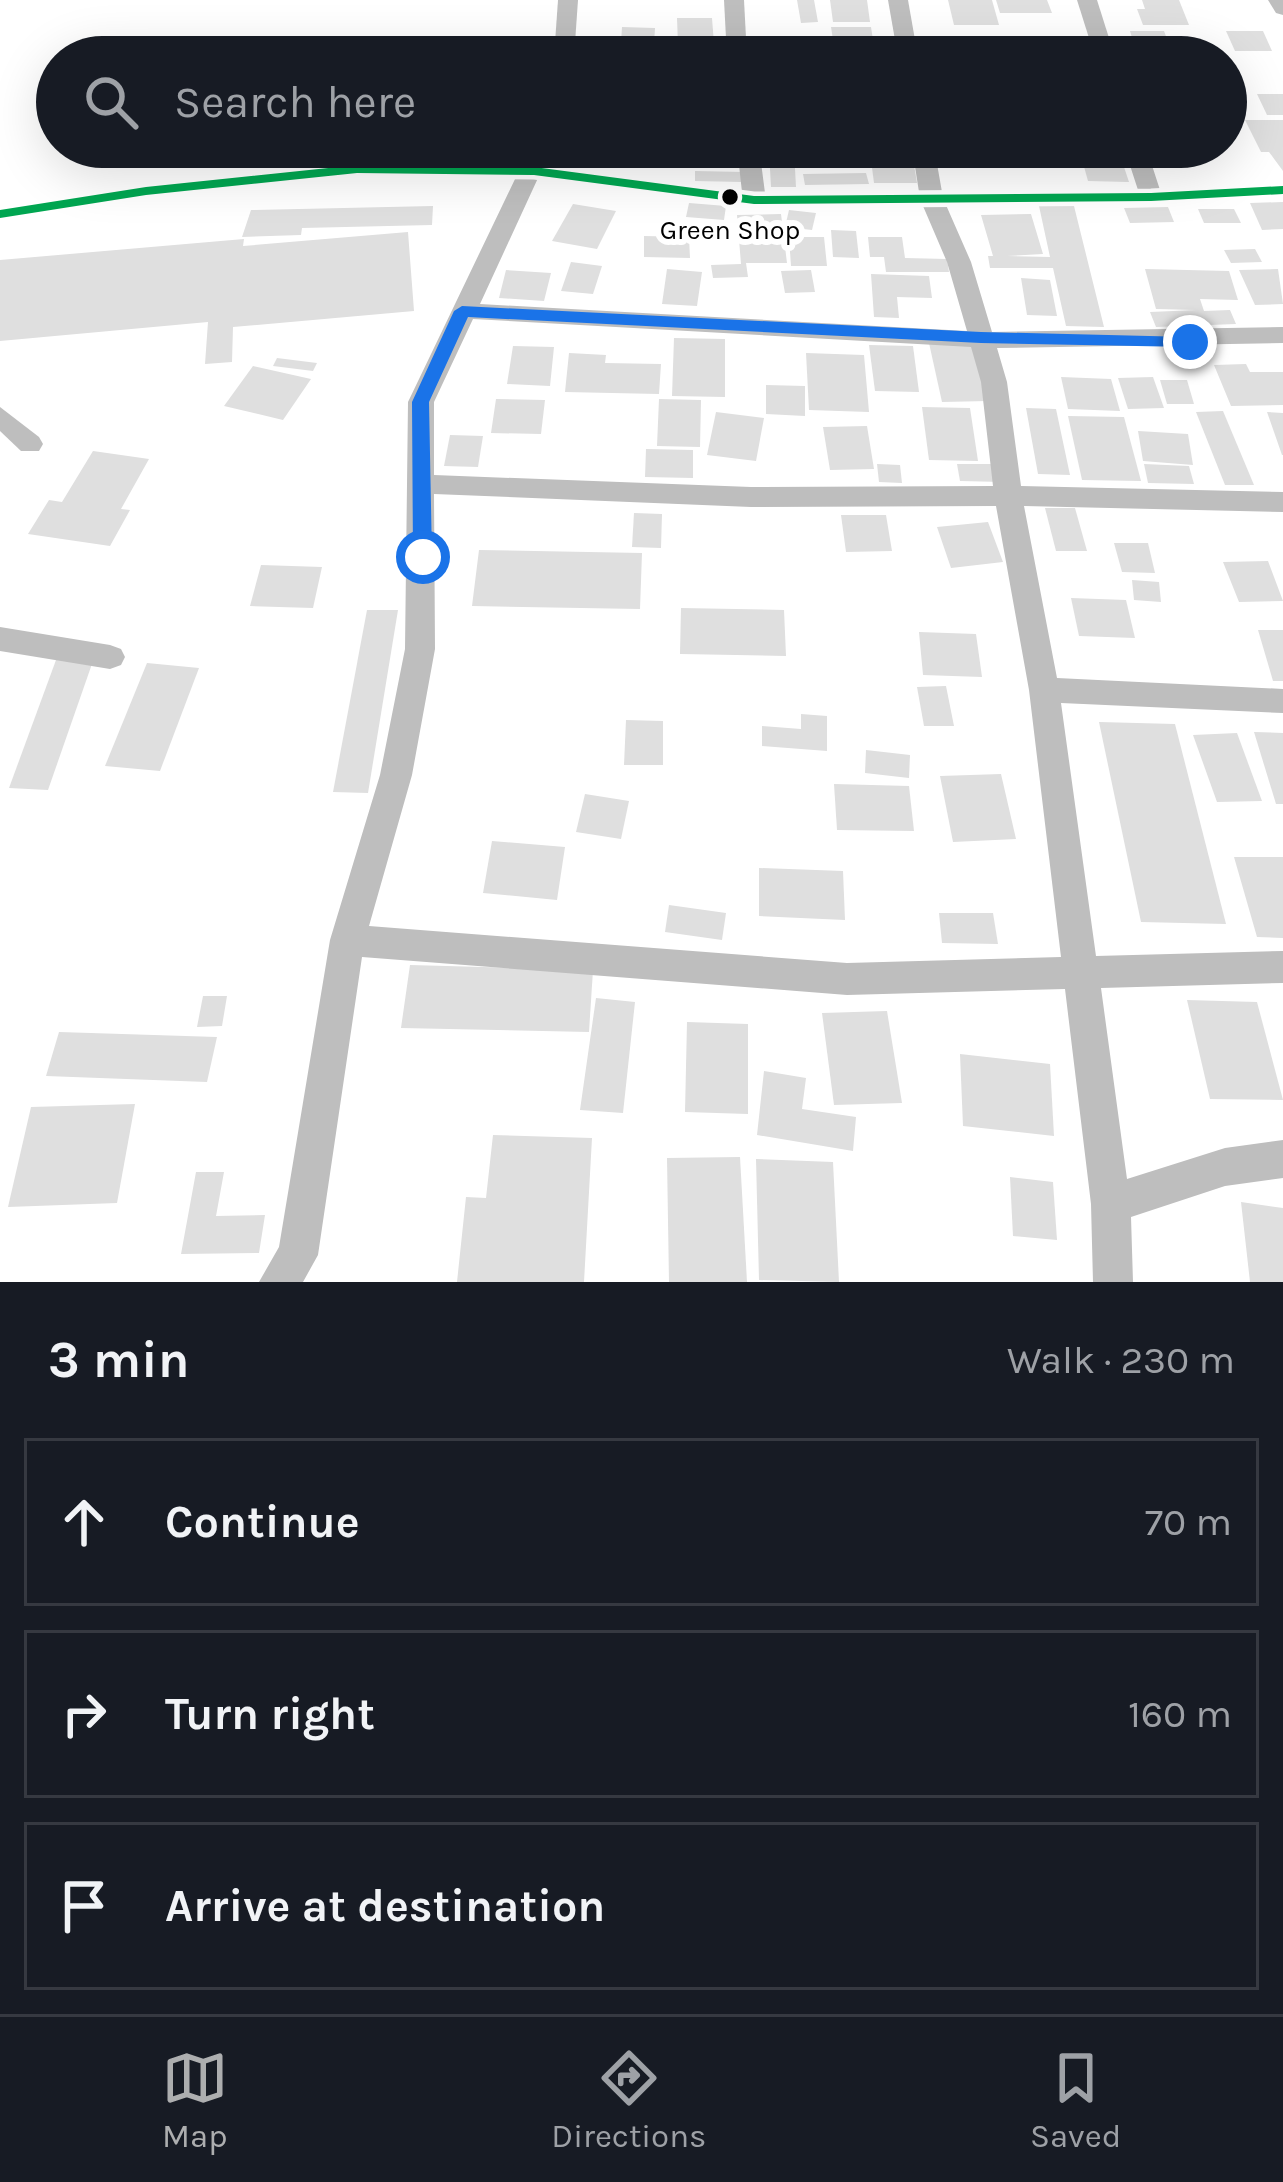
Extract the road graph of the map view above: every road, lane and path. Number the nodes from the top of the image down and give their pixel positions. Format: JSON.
{"nodes":[{"id":1,"x":568,"y":0,"type":"edge"},
{"id":2,"x":734,"y":0,"type":"edge"},
{"id":3,"x":898,"y":0,"type":"edge"},
{"id":4,"x":1087,"y":0,"type":"edge"},
{"id":5,"x":1278,"y":0,"type":"edge"},
{"id":6,"x":1283,"y":8,"type":"edge"},
{"id":7,"x":565,"y":36,"type":"edge"},
{"id":8,"x":736,"y":36,"type":"edge"},
{"id":9,"x":904,"y":36,"type":"edge"},
{"id":10,"x":1099,"y":36,"type":"edge"},
{"id":11,"x":375,"y":168,"type":"edge"},
{"id":12,"x":534,"y":168,"type":"edge"},
{"id":13,"x":585,"y":168,"type":"edge"},
{"id":14,"x":750,"y":168,"type":"edge"},
{"id":15,"x":927,"y":168,"type":"edge"},
{"id":16,"x":1142,"y":168,"type":"edge"},
{"id":17,"x":1283,"y":190,"type":"edge"},
{"id":18,"x":1151,"y":197,"type":"junction"},
{"id":19,"x":754,"y":200,"type":"junction"},
{"id":20,"x":932,"y":200,"type":"junction"},
{"id":21,"x":0,"y":214,"type":"edge"},
{"id":22,"x":462,"y":311,"type":"junction"},
{"id":23,"x":1283,"y":335,"type":"edge"},
{"id":24,"x":981,"y":338,"type":"junction"},
{"id":25,"x":0,"y":416,"type":"edge"},
{"id":26,"x":31,"y":444,"type":"dead end"},
{"id":27,"x":418,"y":484,"type":"junction"},
{"id":28,"x":1009,"y":496,"type":"junction"},
{"id":29,"x":1283,"y":502,"type":"edge"},
{"id":30,"x":0,"y":639,"type":"edge"},
{"id":31,"x":110,"y":657,"type":"dead end"},
{"id":32,"x":1044,"y":690,"type":"junction"},
{"id":33,"x":1283,"y":701,"type":"edge"},
{"id":34,"x":346,"y":940,"type":"junction"},
{"id":35,"x":1283,"y":967,"type":"edge"},
{"id":36,"x":1080,"y":970,"type":"junction"},
{"id":37,"x":1283,"y":1159,"type":"edge"},
{"id":38,"x":1111,"y":1204,"type":"junction"},
{"id":39,"x":279,"y":1282,"type":"edge"},
{"id":40,"x":1113,"y":1282,"type":"edge"}],
"edges":[{"from":1,"to":7,"type":"street"},
{"from":2,"to":8,"type":"street"},
{"from":3,"to":9,"type":"street"},
{"from":4,"to":10,"type":"street"},
{"from":5,"to":6,"type":"street"},
{"from":11,"to":21,"type":"street"},
{"from":12,"to":22,"type":"street"},
{"from":13,"to":19,"type":"street"},
{"from":14,"to":19,"type":"street"},
{"from":15,"to":20,"type":"street"},
{"from":16,"to":18,"type":"street"},
{"from":17,"to":18,"type":"street"},
{"from":18,"to":20,"type":"street"},
{"from":19,"to":20,"type":"street"},
{"from":20,"to":24,"type":"street"},
{"from":22,"to":24,"type":"street"},
{"from":22,"to":27,"type":"street"},
{"from":23,"to":24,"type":"street"},
{"from":24,"to":28,"type":"street"},
{"from":25,"to":26,"type":"street"},
{"from":27,"to":28,"type":"street"},
{"from":27,"to":34,"type":"street"},
{"from":28,"to":29,"type":"street"},
{"from":28,"to":32,"type":"street"},
{"from":30,"to":31,"type":"street"},
{"from":32,"to":33,"type":"street"},
{"from":32,"to":36,"type":"street"},
{"from":34,"to":36,"type":"street"},
{"from":34,"to":39,"type":"street"},
{"from":35,"to":36,"type":"street"},
{"from":36,"to":38,"type":"street"},
{"from":37,"to":38,"type":"street"},
{"from":38,"to":40,"type":"street"}]}
